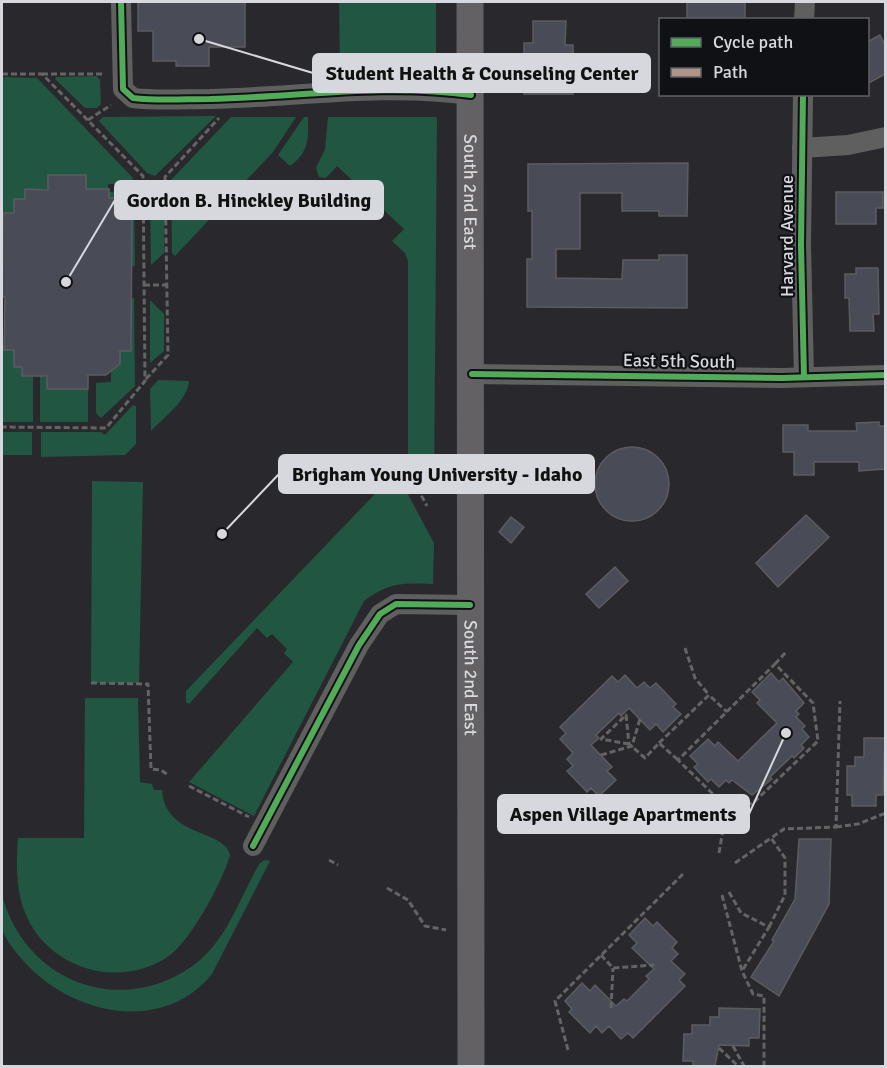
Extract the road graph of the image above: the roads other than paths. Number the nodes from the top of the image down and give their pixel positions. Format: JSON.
{"nodes":[{"id":1,"x":120,"y":2,"type":"edge"},
{"id":2,"x":470,"y":2,"type":"edge"},
{"id":3,"x":805,"y":2,"type":"edge"},
{"id":4,"x":804,"y":18,"type":"edge"},
{"id":5,"x":471,"y":95,"type":"junction"},
{"id":6,"x":803,"y":96,"type":"edge"},
{"id":7,"x":885,"y":137,"type":"edge"},
{"id":8,"x":802,"y":147,"type":"junction"},
{"id":9,"x":472,"y":374,"type":"junction"},
{"id":10,"x":885,"y":375,"type":"edge"},
{"id":11,"x":804,"y":377,"type":"junction"},
{"id":12,"x":470,"y":604,"type":"junction"},
{"id":13,"x":254,"y":846,"type":"dead end"},
{"id":14,"x":471,"y":1066,"type":"edge"}],
"edges":[{"from":1,"to":5,"type":"street"},
{"from":2,"to":5,"type":"main road","name":"South 2nd East"},
{"from":3,"to":4,"type":"street"},
{"from":5,"to":9,"type":"main road","name":"South 2nd East"},
{"from":6,"to":8,"type":"street","name":"Harvard Avenue"},
{"from":7,"to":8,"type":"street"},
{"from":8,"to":11,"type":"street","name":"Harvard Avenue"},
{"from":9,"to":11,"type":"street","name":"East 5th South"},
{"from":9,"to":12,"type":"main road","name":"South 2nd East"},
{"from":10,"to":11,"type":"street","name":"East 5th South"},
{"from":12,"to":13,"type":"street"},
{"from":12,"to":14,"type":"main road","name":"South 2nd East"}]}
